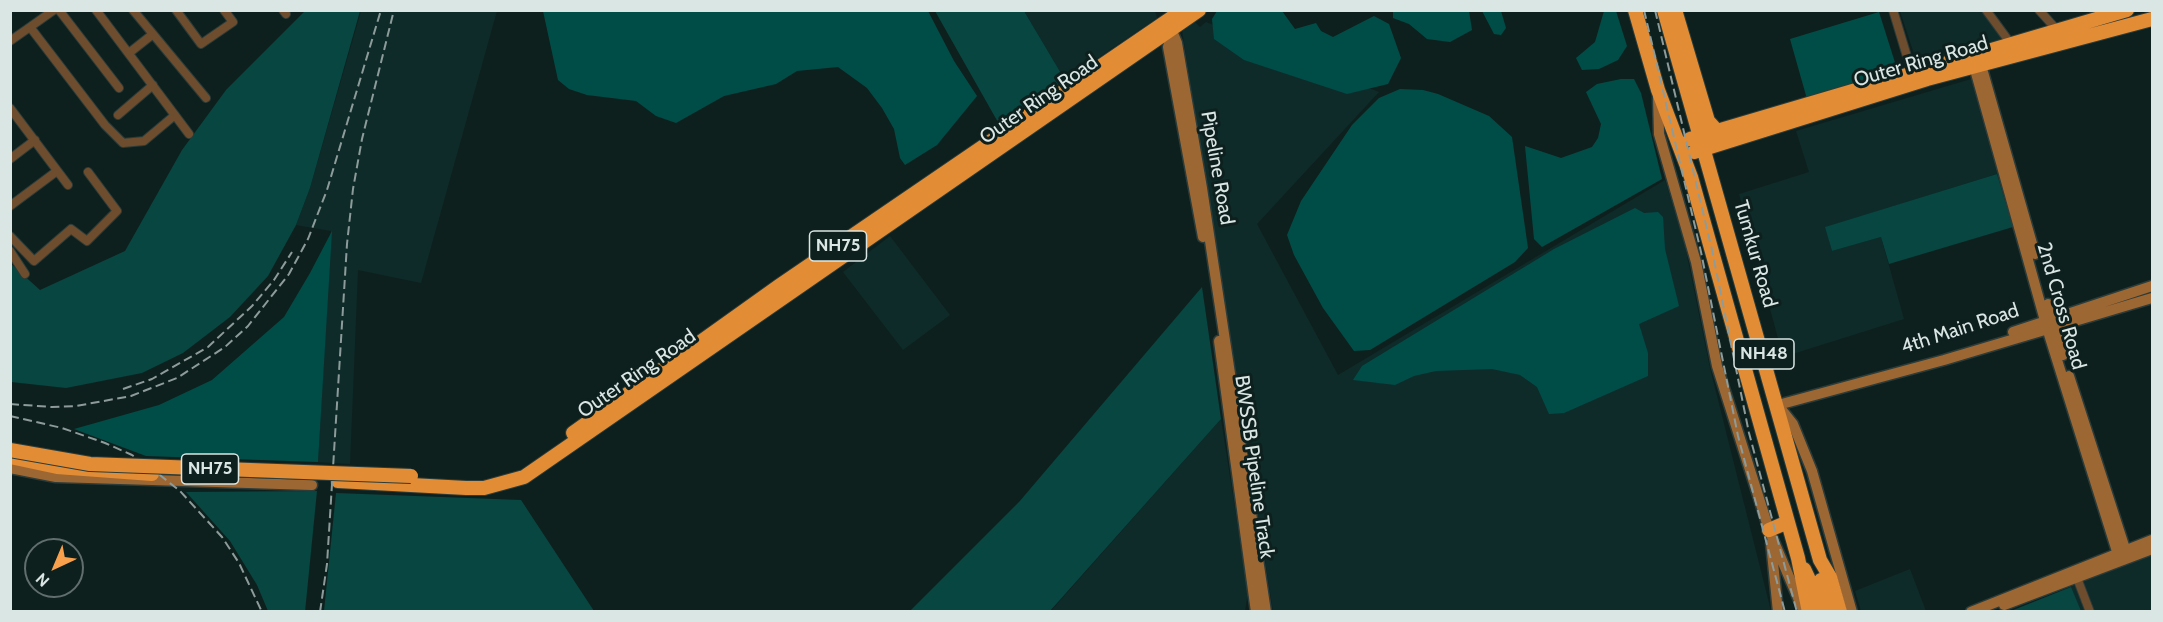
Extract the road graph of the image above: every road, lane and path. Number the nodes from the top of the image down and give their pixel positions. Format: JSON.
{"nodes":[{"id":1,"x":54,"y":10,"type":"edge"},
{"id":2,"x":59,"y":10,"type":"edge"},
{"id":3,"x":96,"y":10,"type":"edge"},
{"id":4,"x":133,"y":10,"type":"edge"},
{"id":5,"x":176,"y":10,"type":"edge"},
{"id":6,"x":224,"y":10,"type":"edge"},
{"id":7,"x":1199,"y":10,"type":"edge"},
{"id":8,"x":1635,"y":10,"type":"edge"},
{"id":9,"x":1664,"y":10,"type":"edge"},
{"id":10,"x":1675,"y":10,"type":"edge"},
{"id":11,"x":1893,"y":10,"type":"edge"},
{"id":12,"x":1986,"y":10,"type":"edge"},
{"id":13,"x":2039,"y":10,"type":"edge"},
{"id":14,"x":2127,"y":10,"type":"edge"},
{"id":15,"x":2103,"y":14,"type":"edge"},
{"id":16,"x":1175,"y":18,"type":"edge"},
{"id":17,"x":2152,"y":19,"type":"edge"},
{"id":18,"x":30,"y":27,"type":"junction"},
{"id":19,"x":2057,"y":30,"type":"junction"},
{"id":20,"x":153,"y":34,"type":"junction"},
{"id":21,"x":10,"y":41,"type":"edge"},
{"id":22,"x":2011,"y":44,"type":"junction"},
{"id":23,"x":129,"y":53,"type":"junction"},
{"id":24,"x":1978,"y":65,"type":"junction"},
{"id":25,"x":1177,"y":72,"type":"junction"},
{"id":26,"x":1912,"y":73,"type":"junction"},
{"id":27,"x":153,"y":85,"type":"junction"},
{"id":28,"x":119,"y":88,"type":"dead end"},
{"id":29,"x":1658,"y":90,"type":"junction"},
{"id":30,"x":206,"y":98,"type":"dead end"},
{"id":31,"x":1690,"y":101,"type":"junction"},
{"id":32,"x":1665,"y":107,"type":"junction"},
{"id":33,"x":10,"y":108,"type":"edge"},
{"id":34,"x":118,"y":114,"type":"dead end"},
{"id":35,"x":176,"y":115,"type":"junction"},
{"id":36,"x":1718,"y":132,"type":"junction"},
{"id":37,"x":189,"y":134,"type":"dead end"},
{"id":38,"x":35,"y":140,"type":"junction"},
{"id":39,"x":1701,"y":143,"type":"junction"},
{"id":40,"x":1681,"y":149,"type":"junction"},
{"id":41,"x":10,"y":159,"type":"edge"},
{"id":42,"x":57,"y":171,"type":"junction"},
{"id":43,"x":88,"y":172,"type":"dead end"},
{"id":44,"x":68,"y":185,"type":"dead end"},
{"id":45,"x":10,"y":206,"type":"edge"},
{"id":46,"x":10,"y":236,"type":"edge"},
{"id":47,"x":10,"y":250,"type":"edge"},
{"id":48,"x":25,"y":274,"type":"dead end"},
{"id":49,"x":2152,"y":286,"type":"edge"},
{"id":50,"x":2152,"y":298,"type":"edge"},
{"id":51,"x":2049,"y":323,"type":"junction"},
{"id":52,"x":1217,"y":328,"type":"joint"},
{"id":53,"x":1777,"y":402,"type":"junction"},
{"id":54,"x":10,"y":450,"type":"edge"},
{"id":55,"x":10,"y":457,"type":"edge"},
{"id":56,"x":10,"y":468,"type":"edge"},
{"id":57,"x":411,"y":480,"type":"junction"},
{"id":58,"x":312,"y":485,"type":"dead end"},
{"id":59,"x":1788,"y":522,"type":"junction"},
{"id":60,"x":1769,"y":531,"type":"junction"},
{"id":61,"x":2152,"y":540,"type":"edge"},
{"id":62,"x":2152,"y":549,"type":"edge"},
{"id":63,"x":2123,"y":556,"type":"junction"},
{"id":64,"x":1798,"y":558,"type":"junction"},
{"id":65,"x":1820,"y":560,"type":"junction"},
{"id":66,"x":2077,"y":578,"type":"junction"},
{"id":67,"x":1256,"y":612,"type":"edge"},
{"id":68,"x":1266,"y":612,"type":"edge"},
{"id":69,"x":1778,"y":612,"type":"edge"},
{"id":70,"x":1804,"y":612,"type":"edge"},
{"id":71,"x":1809,"y":612,"type":"edge"},
{"id":72,"x":1819,"y":612,"type":"edge"},
{"id":73,"x":1830,"y":612,"type":"edge"},
{"id":74,"x":1840,"y":612,"type":"edge"},
{"id":75,"x":1852,"y":612,"type":"edge"},
{"id":76,"x":1971,"y":612,"type":"edge"},
{"id":77,"x":1989,"y":612,"type":"edge"},
{"id":78,"x":2090,"y":612,"type":"edge"}],
"edges":[{"from":1,"to":18,"type":"street"},
{"from":2,"to":28,"type":"street"},
{"from":3,"to":23,"type":"street"},
{"from":4,"to":20,"type":"street"},
{"from":5,"to":6,"type":"street"},
{"from":7,"to":16,"type":"highway","name":"Outer Ring Road","number":"NH75"},
{"from":8,"to":29,"type":"highway","name":"Tumkur Road","number":"NH48"},
{"from":9,"to":31,"type":"highway","name":"Tumkur Road","number":"NH48"},
{"from":10,"to":36,"type":"highway"},
{"from":11,"to":26,"type":"street"},
{"from":12,"to":22,"type":"street"},
{"from":13,"to":19,"type":"street"},
{"from":14,"to":15,"type":"highway","name":"Outer Ring Road"},
{"from":15,"to":19,"type":"highway","name":"Outer Ring Road"},
{"from":16,"to":25,"type":"street","name":"Pipeline Road"},
{"from":16,"to":57,"type":"highway","name":"Outer Ring Road","number":"NH75"},
{"from":17,"to":24,"type":"highway","name":"Outer Ring Road"},
{"from":18,"to":21,"type":"street"},
{"from":18,"to":35,"type":"street"},
{"from":19,"to":22,"type":"highway","name":"Outer Ring Road"},
{"from":20,"to":23,"type":"street"},
{"from":20,"to":30,"type":"street"},
{"from":22,"to":26,"type":"highway","name":"Outer Ring Road"},
{"from":23,"to":27,"type":"street"},
{"from":24,"to":39,"type":"highway","name":"Outer Ring Road"},
{"from":24,"to":51,"type":"street","name":"2nd Cross Road"},
{"from":25,"to":52,"type":"street","name":"Pipeline Road"},
{"from":25,"to":68,"type":"street","name":"Pipeline Road"},
{"from":26,"to":36,"type":"highway","name":"Outer Ring Road"},
{"from":27,"to":34,"type":"street"},
{"from":27,"to":35,"type":"street"},
{"from":29,"to":32,"type":"highway","name":"Tumkur Road","number":"NH48"},
{"from":29,"to":60,"type":"street"},
{"from":31,"to":32,"type":"highway"},
{"from":31,"to":39,"type":"highway","name":"Tumkur Road","number":"NH48"},
{"from":32,"to":40,"type":"highway","name":"Tumkur Road","number":"NH48"},
{"from":33,"to":38,"type":"street"},
{"from":35,"to":37,"type":"street"},
{"from":36,"to":39,"type":"highway","name":"Outer Ring Road"},
{"from":38,"to":41,"type":"street"},
{"from":38,"to":42,"type":"street"},
{"from":39,"to":40,"type":"highway"},
{"from":39,"to":53,"type":"highway","name":"Tumkur Road","number":"NH48"},
{"from":40,"to":59,"type":"highway","name":"Tumkur Road","number":"NH48"},
{"from":42,"to":44,"type":"street"},
{"from":42,"to":45,"type":"street"},
{"from":43,"to":46,"type":"street"},
{"from":47,"to":48,"type":"street"},
{"from":49,"to":51,"type":"street","name":"4th Main Road"},
{"from":50,"to":51,"type":"street","name":"4th Main Road"},
{"from":51,"to":53,"type":"street","name":"4th Main Road"},
{"from":51,"to":63,"type":"street","name":"2nd Cross Road"},
{"from":52,"to":67,"type":"street","name":"BWSSB Pipeline Track"},
{"from":53,"to":65,"type":"highway","name":"Tumkur Road","number":"NH48"},
{"from":53,"to":75,"type":"street"},
{"from":54,"to":57,"type":"highway","name":"Outer Ring Road","number":"NH75","bridge":true},
{"from":55,"to":57,"type":"highway","name":"Outer Ring Road","number":"NH75"},
{"from":56,"to":58,"type":"street"},
{"from":59,"to":60,"type":"highway"},
{"from":59,"to":64,"type":"highway","number":"NH48"},
{"from":60,"to":69,"type":"street"},
{"from":60,"to":70,"type":"street"},
{"from":61,"to":63,"type":"street"},
{"from":62,"to":63,"type":"street"},
{"from":63,"to":66,"type":"street"},
{"from":63,"to":76,"type":"street"},
{"from":64,"to":71,"type":"highway","number":"NH48"},
{"from":64,"to":72,"type":"highway"},
{"from":65,"to":73,"type":"highway"},
{"from":65,"to":74,"type":"highway","name":"Tumkur Road","number":"NH48"},
{"from":66,"to":77,"type":"street"},
{"from":66,"to":78,"type":"street"}]}
